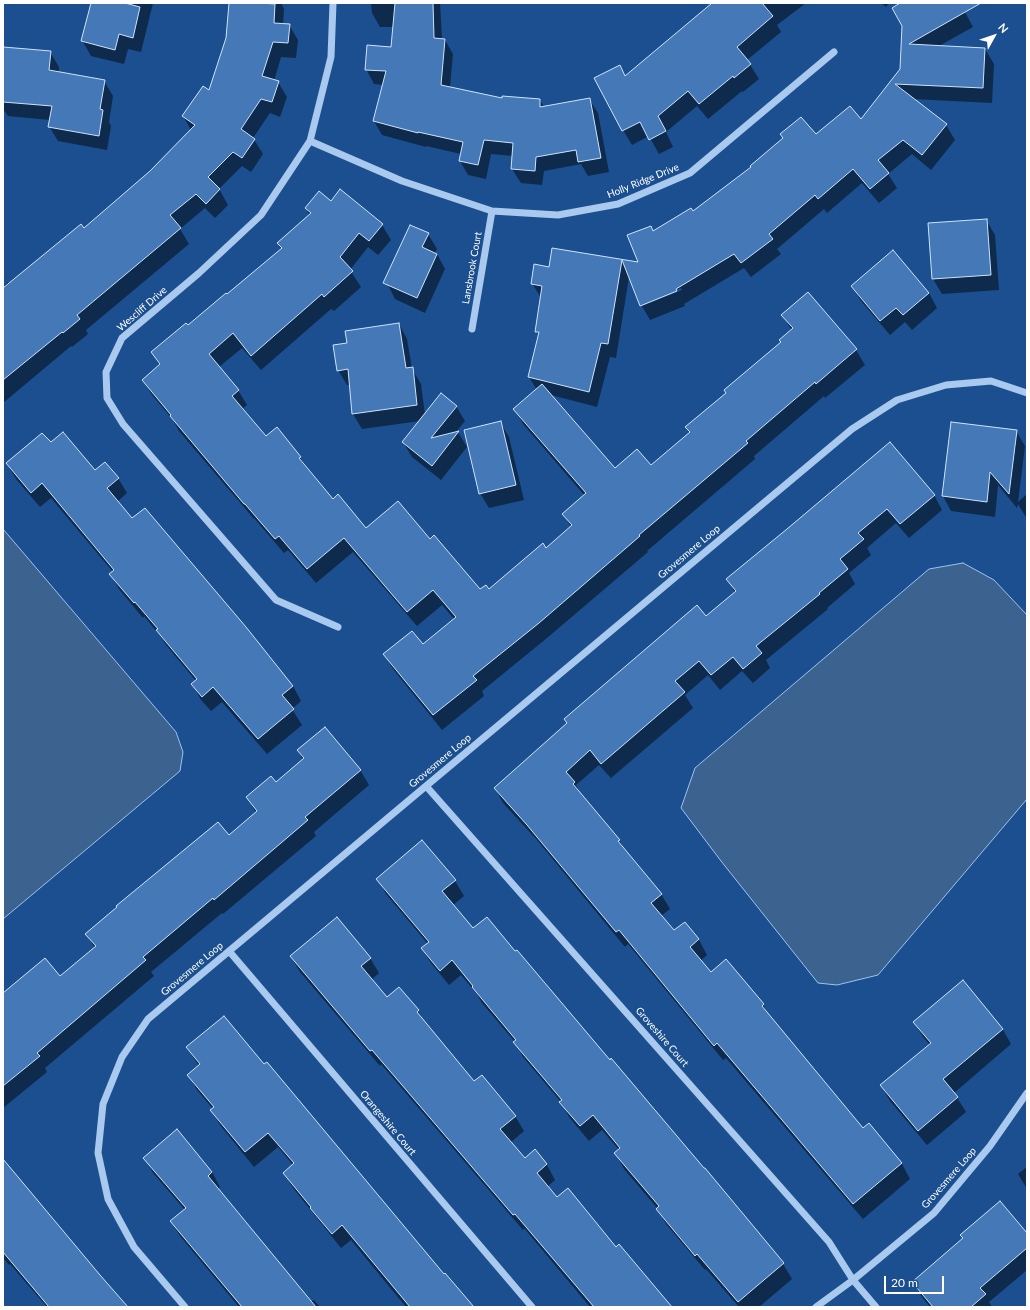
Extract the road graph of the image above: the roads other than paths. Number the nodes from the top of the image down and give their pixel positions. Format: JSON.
{"nodes":[{"id":1,"x":333,"y":3,"type":"edge"},
{"id":2,"x":834,"y":52,"type":"dead end"},
{"id":3,"x":310,"y":141,"type":"junction"},
{"id":4,"x":492,"y":211,"type":"junction"},
{"id":5,"x":472,"y":329,"type":"dead end"},
{"id":6,"x":1027,"y":393,"type":"edge"},
{"id":7,"x":338,"y":627,"type":"dead end"},
{"id":8,"x":426,"y":786,"type":"junction"},
{"id":9,"x":229,"y":951,"type":"junction"},
{"id":10,"x":1027,"y":1093,"type":"edge"},
{"id":11,"x":854,"y":1280,"type":"junction"},
{"id":12,"x":185,"y":1307,"type":"edge"},
{"id":13,"x":532,"y":1307,"type":"edge"},
{"id":14,"x":816,"y":1307,"type":"edge"},
{"id":15,"x":876,"y":1307,"type":"edge"}],
"edges":[{"from":1,"to":3,"type":"street","name":"Wescliff Drive"},
{"from":2,"to":4,"type":"street","name":"Holly Ridge Drive"},
{"from":3,"to":4,"type":"street","name":"Holly Ridge Drive"},
{"from":3,"to":7,"type":"street","name":"Wescliff Drive"},
{"from":4,"to":5,"type":"street","name":"Lansbrook Court"},
{"from":6,"to":8,"type":"street","name":"Grovesmere Loop"},
{"from":8,"to":9,"type":"street","name":"Grovesmere Loop"},
{"from":8,"to":11,"type":"street","name":"Groveshire Court"},
{"from":9,"to":12,"type":"street","name":"Grovesmere Loop"},
{"from":9,"to":13,"type":"street","name":"Orangeshire Court"},
{"from":10,"to":11,"type":"street","name":"Grovesmere Loop"},
{"from":11,"to":14,"type":"street","name":"Grovesmere Loop"},
{"from":11,"to":15,"type":"street","name":"Groveshire Court"}]}
